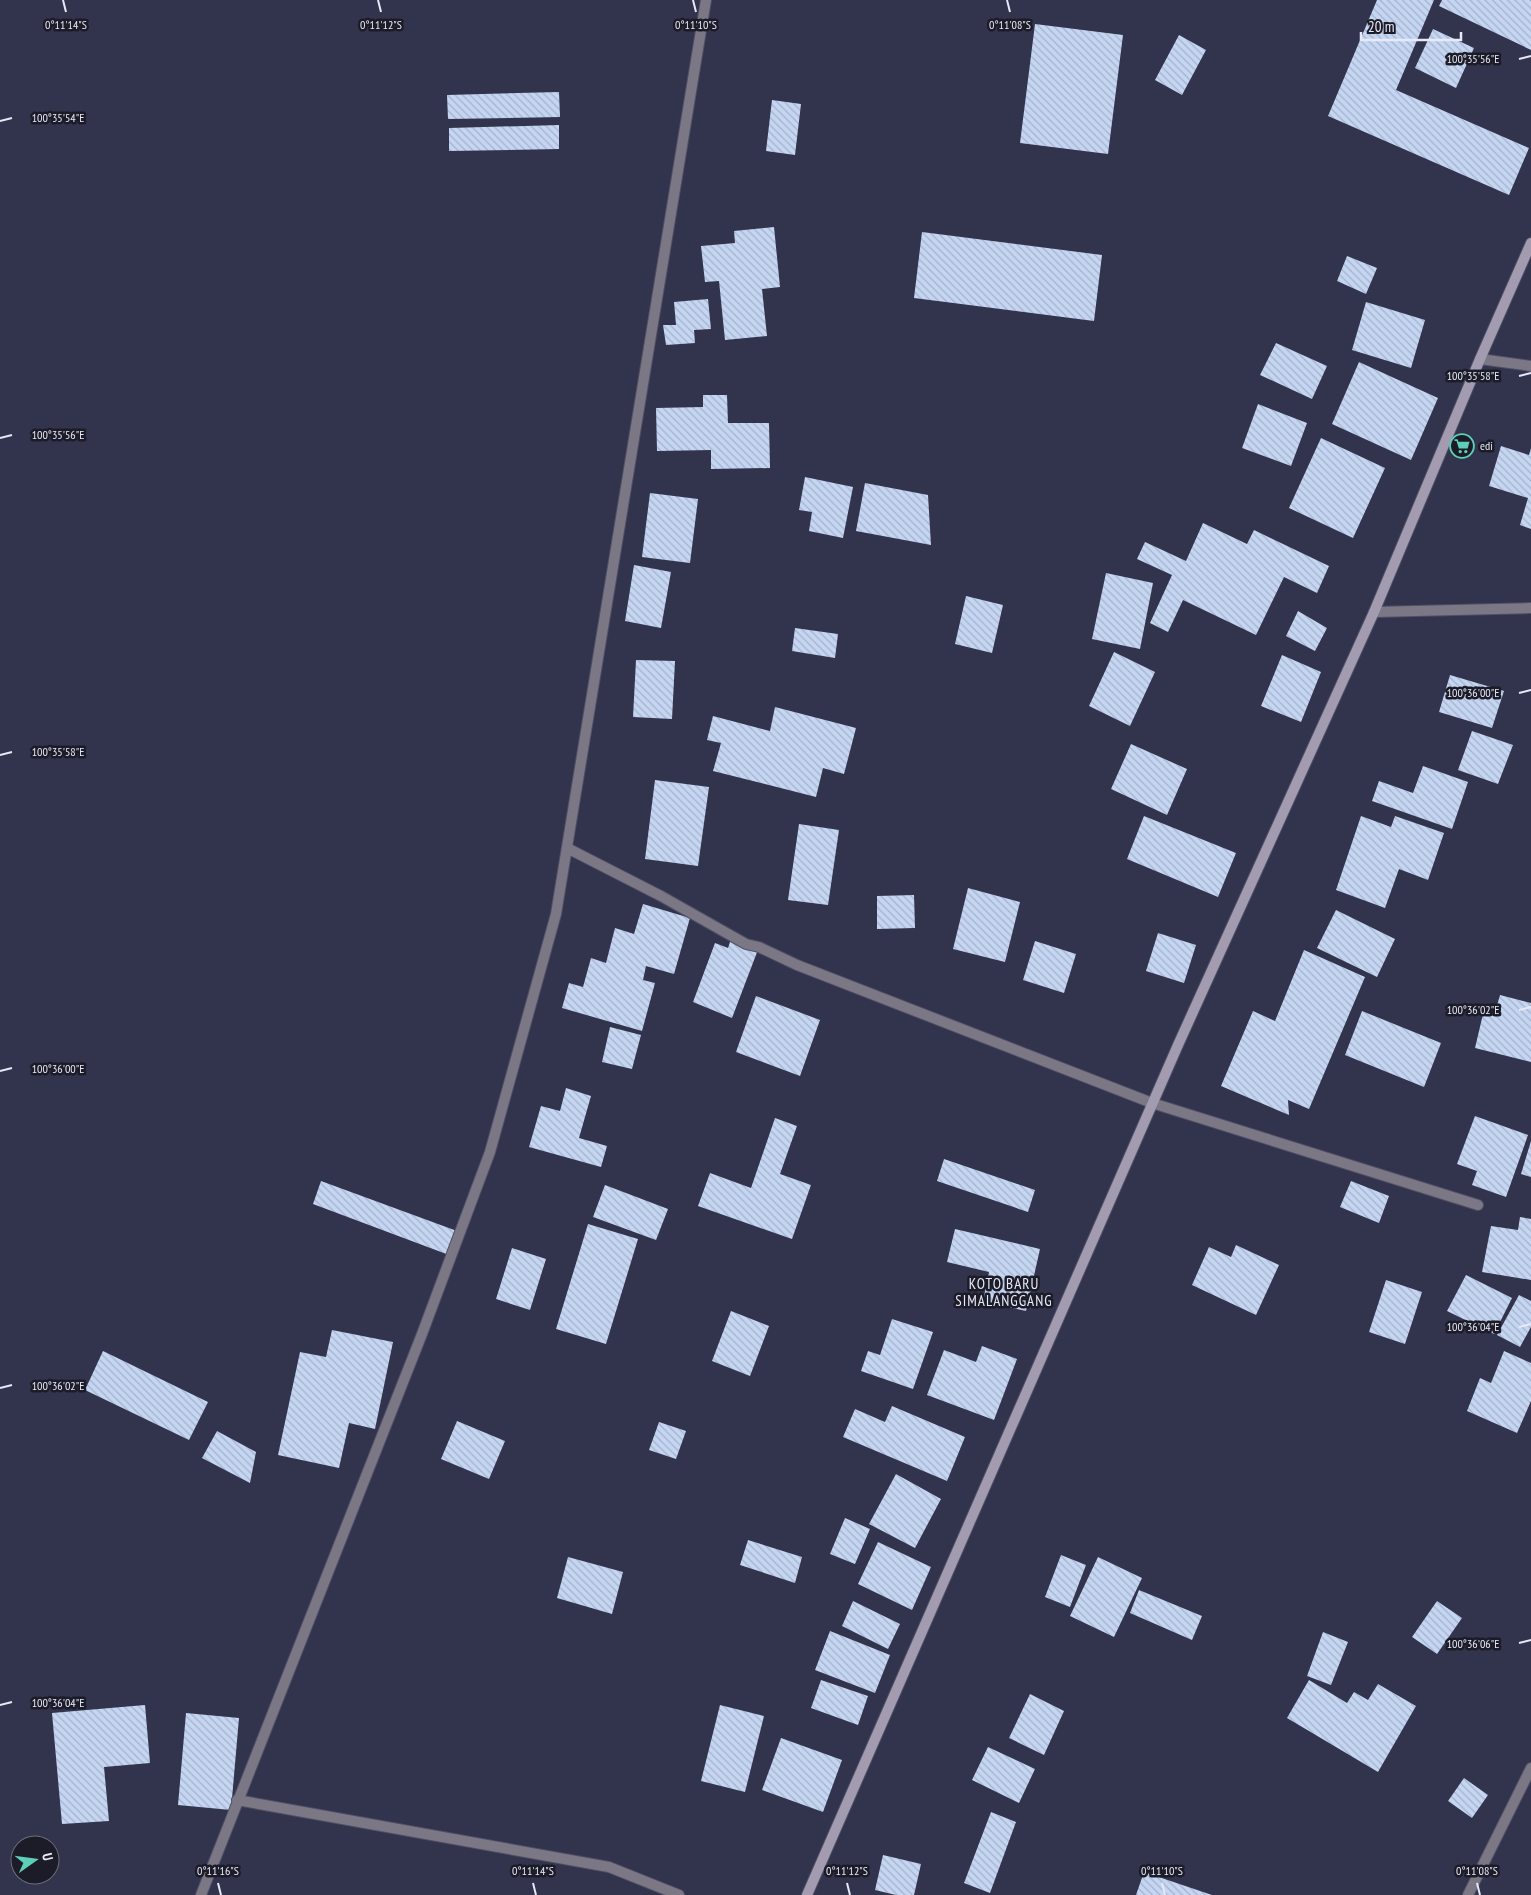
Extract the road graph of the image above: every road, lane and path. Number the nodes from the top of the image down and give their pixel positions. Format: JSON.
{"nodes":[{"id":1,"x":706,"y":0,"type":"edge"},
{"id":2,"x":1531,"y":243,"type":"edge"},
{"id":3,"x":1480,"y":359,"type":"junction"},
{"id":4,"x":1531,"y":366,"type":"edge"},
{"id":5,"x":1531,"y":608,"type":"edge"},
{"id":6,"x":1374,"y":612,"type":"junction"},
{"id":7,"x":567,"y":848,"type":"junction"},
{"id":8,"x":1152,"y":1103,"type":"junction"},
{"id":9,"x":1478,"y":1205,"type":"dead end"},
{"id":10,"x":1531,"y":1768,"type":"edge"},
{"id":11,"x":237,"y":1800,"type":"junction"},
{"id":12,"x":201,"y":1895,"type":"edge"},
{"id":13,"x":679,"y":1895,"type":"edge"},
{"id":14,"x":807,"y":1895,"type":"edge"},
{"id":15,"x":1468,"y":1895,"type":"edge"}],
"edges":[{"from":1,"to":7,"type":"street"},
{"from":2,"to":3,"type":"main road"},
{"from":3,"to":4,"type":"street"},
{"from":3,"to":6,"type":"main road"},
{"from":5,"to":6,"type":"street"},
{"from":6,"to":8,"type":"main road"},
{"from":7,"to":8,"type":"street"},
{"from":7,"to":11,"type":"street"},
{"from":8,"to":9,"type":"street"},
{"from":8,"to":14,"type":"main road"},
{"from":10,"to":15,"type":"street"},
{"from":11,"to":12,"type":"street"},
{"from":11,"to":13,"type":"street"}]}
